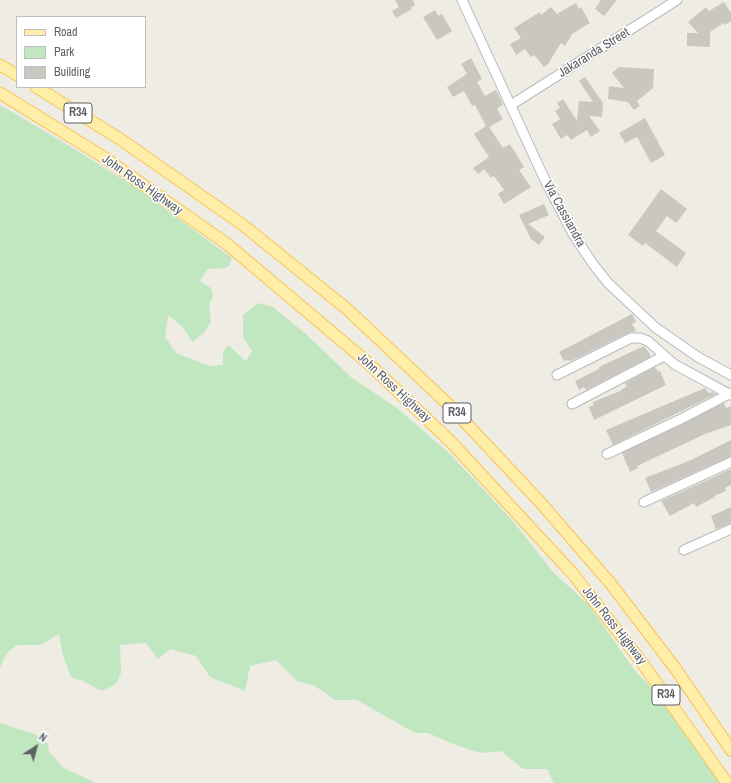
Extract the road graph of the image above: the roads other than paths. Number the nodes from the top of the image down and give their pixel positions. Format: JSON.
{"nodes":[{"id":1,"x":462,"y":0,"type":"edge"},
{"id":2,"x":677,"y":0,"type":"edge"},
{"id":3,"x":0,"y":64,"type":"edge"},
{"id":4,"x":16,"y":74,"type":"edge"},
{"id":5,"x":38,"y":88,"type":"edge"},
{"id":6,"x":0,"y":93,"type":"edge"},
{"id":7,"x":511,"y":105,"type":"junction"},
{"id":8,"x":664,"y":356,"type":"junction"},
{"id":9,"x":731,"y":374,"type":"edge"},
{"id":10,"x":557,"y":375,"type":"dead end"},
{"id":11,"x":731,"y":394,"type":"edge"},
{"id":12,"x":572,"y":404,"type":"dead end"},
{"id":13,"x":607,"y":454,"type":"dead end"},
{"id":14,"x":731,"y":462,"type":"edge"},
{"id":15,"x":644,"y":502,"type":"dead end"},
{"id":16,"x":731,"y":529,"type":"edge"},
{"id":17,"x":684,"y":550,"type":"dead end"},
{"id":18,"x":731,"y":750,"type":"edge"},
{"id":19,"x":727,"y":783,"type":"edge"}],
"edges":[{"from":1,"to":7,"type":"street","name":"Via Cassiandra"},
{"from":2,"to":7,"type":"street","name":"Jakaranda Street"},
{"from":3,"to":4,"type":"main road"},
{"from":5,"to":18,"type":"main road","name":"John Ross Highway","number":"R34"},
{"from":6,"to":19,"type":"main road","name":"John Ross Highway","number":"R34"},
{"from":7,"to":9,"type":"street","name":"Via Cassiandra"},
{"from":8,"to":10,"type":"street"},
{"from":8,"to":11,"type":"street"},
{"from":8,"to":12,"type":"street"},
{"from":11,"to":13,"type":"street"},
{"from":14,"to":15,"type":"street"},
{"from":16,"to":17,"type":"street"}]}
